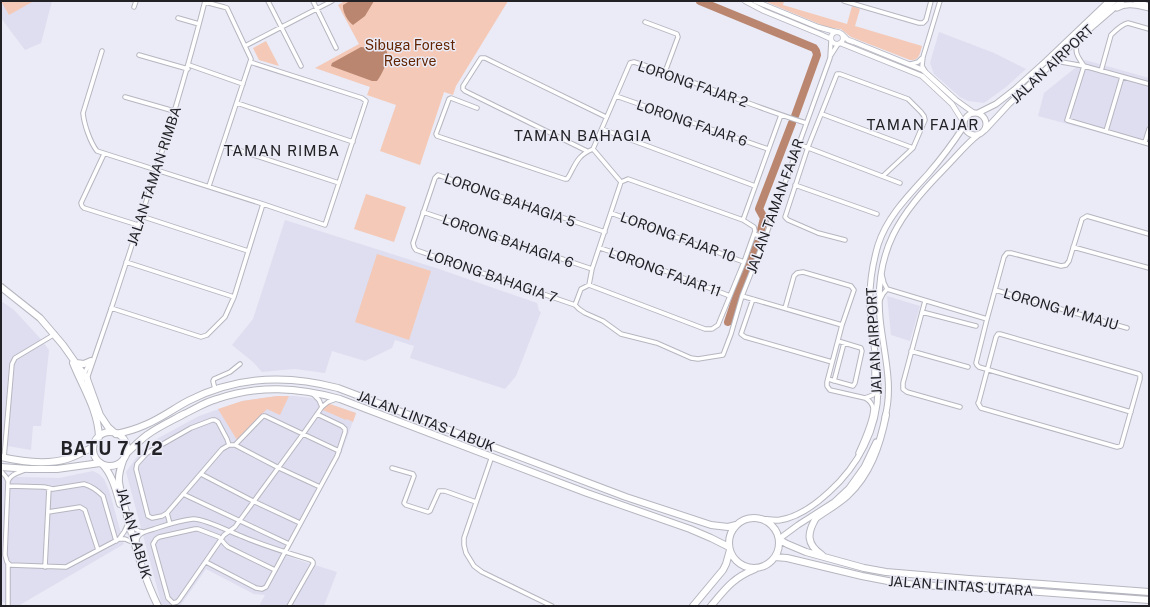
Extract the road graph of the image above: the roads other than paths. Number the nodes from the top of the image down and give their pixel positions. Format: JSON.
{"nodes":[{"id":1,"x":136,"y":1,"type":"edge"},
{"id":2,"x":205,"y":1,"type":"edge"},
{"id":3,"x":268,"y":1,"type":"edge"},
{"id":4,"x":313,"y":1,"type":"edge"},
{"id":5,"x":332,"y":1,"type":"edge"},
{"id":6,"x":745,"y":1,"type":"edge"},
{"id":7,"x":756,"y":1,"type":"edge"},
{"id":8,"x":844,"y":1,"type":"edge"},
{"id":9,"x":931,"y":1,"type":"edge"},
{"id":10,"x":940,"y":1,"type":"edge"},
{"id":11,"x":1109,"y":1,"type":"edge"},
{"id":12,"x":1114,"y":1,"type":"edge"},
{"id":13,"x":1122,"y":1,"type":"edge"},
{"id":14,"x":1136,"y":1,"type":"edge"},
{"id":15,"x":1142,"y":1,"type":"edge"},
{"id":16,"x":858,"y":3,"type":"edge"},
{"id":17,"x":134,"y":7,"type":"dead end"},
{"id":18,"x":1149,"y":7,"type":"edge"},
{"id":19,"x":317,"y":9,"type":"junction"},
{"id":20,"x":178,"y":18,"type":"dead end"},
{"id":21,"x":645,"y":22,"type":"dead end"},
{"id":22,"x":1097,"y":23,"type":"junction"},
{"id":23,"x":200,"y":24,"type":"junction"},
{"id":24,"x":282,"y":28,"type":"junction"},
{"id":25,"x":1149,"y":29,"type":"edge"},
{"id":26,"x":836,"y":32,"type":"junction"},
{"id":27,"x":842,"y":34,"type":"junction"},
{"id":28,"x":1079,"y":38,"type":"junction"},
{"id":29,"x":831,"y":40,"type":"junction"},
{"id":30,"x":839,"y":44,"type":"junction"},
{"id":31,"x":1062,"y":45,"type":"junction"},
{"id":32,"x":245,"y":46,"type":"junction"},
{"id":33,"x":336,"y":48,"type":"dead end"},
{"id":34,"x":102,"y":51,"type":"dead end"},
{"id":35,"x":139,"y":55,"type":"dead end"},
{"id":36,"x":923,"y":57,"type":"junction"},
{"id":37,"x":830,"y":58,"type":"junction"},
{"id":38,"x":1056,"y":60,"type":"junction"},
{"id":39,"x":250,"y":62,"type":"junction"},
{"id":40,"x":910,"y":64,"type":"junction"},
{"id":41,"x":301,"y":66,"type":"dead end"},
{"id":42,"x":1084,"y":66,"type":"junction"},
{"id":43,"x":188,"y":67,"type":"junction"},
{"id":44,"x":1101,"y":71,"type":"junction"},
{"id":45,"x":665,"y":72,"type":"junction"},
{"id":46,"x":926,"y":72,"type":"junction"},
{"id":47,"x":1122,"y":77,"type":"junction"},
{"id":48,"x":243,"y":84,"type":"junction"},
{"id":49,"x":1149,"y":84,"type":"edge"},
{"id":50,"x":616,"y":96,"type":"junction"},
{"id":51,"x":125,"y":97,"type":"dead end"},
{"id":52,"x":236,"y":103,"type":"junction"},
{"id":53,"x":477,"y":108,"type":"dead end"},
{"id":54,"x":174,"y":112,"type":"junction"},
{"id":55,"x":976,"y":113,"type":"junction"},
{"id":56,"x":822,"y":114,"type":"junction"},
{"id":57,"x":781,"y":115,"type":"junction"},
{"id":58,"x":606,"y":117,"type":"junction"},
{"id":59,"x":806,"y":123,"type":"junction"},
{"id":60,"x":964,"y":124,"type":"junction"},
{"id":61,"x":602,"y":129,"type":"junction"},
{"id":62,"x":1149,"y":129,"type":"edge"},
{"id":63,"x":985,"y":130,"type":"junction"},
{"id":64,"x":1106,"y":131,"type":"junction"},
{"id":65,"x":979,"y":134,"type":"junction"},
{"id":66,"x":353,"y":142,"type":"junction"},
{"id":67,"x":1147,"y":143,"type":"edge"},
{"id":68,"x":798,"y":144,"type":"junction"},
{"id":69,"x":223,"y":145,"type":"junction"},
{"id":70,"x":808,"y":148,"type":"junction"},
{"id":71,"x":913,"y":148,"type":"junction"},
{"id":72,"x":593,"y":149,"type":"junction"},
{"id":73,"x":768,"y":149,"type":"junction"},
{"id":74,"x":588,"y":151,"type":"junction"},
{"id":75,"x":104,"y":154,"type":"junction"},
{"id":76,"x":156,"y":169,"type":"junction"},
{"id":77,"x":883,"y":176,"type":"junction"},
{"id":78,"x":621,"y":182,"type":"junction"},
{"id":79,"x":900,"y":182,"type":"dead end"},
{"id":80,"x":339,"y":184,"type":"junction"},
{"id":81,"x":795,"y":185,"type":"junction"},
{"id":82,"x":209,"y":186,"type":"junction"},
{"id":83,"x":755,"y":186,"type":"junction"},
{"id":84,"x":262,"y":204,"type":"junction"},
{"id":85,"x":423,"y":212,"type":"junction"},
{"id":86,"x":611,"y":213,"type":"junction"},
{"id":87,"x":877,"y":214,"type":"dead end"},
{"id":88,"x":141,"y":216,"type":"junction"},
{"id":89,"x":743,"y":220,"type":"junction"},
{"id":90,"x":138,"y":225,"type":"junction"},
{"id":91,"x":605,"y":232,"type":"junction"},
{"id":92,"x":754,"y":234,"type":"junction"},
{"id":93,"x":1149,"y":234,"type":"edge"},
{"id":94,"x":765,"y":238,"type":"junction"},
{"id":95,"x":845,"y":240,"type":"dead end"},
{"id":96,"x":413,"y":243,"type":"joint"},
{"id":97,"x":1073,"y":247,"type":"junction"},
{"id":98,"x":600,"y":248,"type":"junction"},
{"id":99,"x":248,"y":251,"type":"junction"},
{"id":100,"x":126,"y":262,"type":"junction"},
{"id":101,"x":744,"y":262,"type":"junction"},
{"id":102,"x":1149,"y":268,"type":"edge"},
{"id":103,"x":592,"y":269,"type":"junction"},
{"id":104,"x":881,"y":270,"type":"junction"},
{"id":105,"x":589,"y":285,"type":"junction"},
{"id":106,"x":1,"y":287,"type":"edge"},
{"id":107,"x":887,"y":289,"type":"junction"},
{"id":108,"x":995,"y":290,"type":"junction"},
{"id":109,"x":730,"y":296,"type":"junction"},
{"id":110,"x":742,"y":296,"type":"junction"},
{"id":111,"x":234,"y":297,"type":"junction"},
{"id":112,"x":753,"y":299,"type":"junction"},
{"id":113,"x":925,"y":301,"type":"junction"},
{"id":114,"x":879,"y":302,"type":"junction"},
{"id":115,"x":575,"y":305,"type":"junction"},
{"id":116,"x":111,"y":308,"type":"junction"},
{"id":117,"x":785,"y":308,"type":"junction"},
{"id":118,"x":922,"y":312,"type":"junction"},
{"id":119,"x":987,"y":319,"type":"junction"},
{"id":120,"x":842,"y":325,"type":"junction"},
{"id":121,"x":976,"y":326,"type":"dead end"},
{"id":122,"x":1127,"y":328,"type":"dead end"},
{"id":123,"x":55,"y":334,"type":"junction"},
{"id":124,"x":873,"y":339,"type":"junction"},
{"id":125,"x":838,"y":341,"type":"junction"},
{"id":126,"x":844,"y":343,"type":"junction"},
{"id":127,"x":97,"y":348,"type":"junction"},
{"id":128,"x":911,"y":351,"type":"junction"},
{"id":129,"x":70,"y":355,"type":"junction"},
{"id":130,"x":723,"y":355,"type":"joint"},
{"id":131,"x":90,"y":361,"type":"junction"},
{"id":132,"x":832,"y":362,"type":"junction"},
{"id":133,"x":76,"y":363,"type":"junction"},
{"id":134,"x":240,"y":364,"type":"dead end"},
{"id":135,"x":968,"y":367,"type":"dead end"},
{"id":136,"x":987,"y":369,"type":"junction"},
{"id":137,"x":84,"y":374,"type":"junction"},
{"id":138,"x":828,"y":379,"type":"junction"},
{"id":139,"x":834,"y":381,"type":"junction"},
{"id":140,"x":89,"y":384,"type":"junction"},
{"id":141,"x":216,"y":389,"type":"junction"},
{"id":142,"x":308,"y":391,"type":"junction"},
{"id":143,"x":89,"y":398,"type":"junction"},
{"id":144,"x":865,"y":398,"type":"junction"},
{"id":145,"x":340,"y":399,"type":"junction"},
{"id":146,"x":322,"y":407,"type":"junction"},
{"id":147,"x":960,"y":407,"type":"dead end"},
{"id":148,"x":1131,"y":412,"type":"junction"},
{"id":149,"x":317,"y":414,"type":"junction"},
{"id":150,"x":886,"y":415,"type":"junction"},
{"id":151,"x":116,"y":434,"type":"junction"},
{"id":152,"x":303,"y":434,"type":"junction"},
{"id":153,"x":99,"y":437,"type":"junction"},
{"id":154,"x":229,"y":445,"type":"junction"},
{"id":155,"x":235,"y":445,"type":"junction"},
{"id":156,"x":93,"y":447,"type":"junction"},
{"id":157,"x":339,"y":451,"type":"junction"},
{"id":158,"x":125,"y":456,"type":"junction"},
{"id":159,"x":492,"y":456,"type":"junction"},
{"id":160,"x":2,"y":457,"type":"edge"},
{"id":161,"x":101,"y":463,"type":"junction"},
{"id":162,"x":1,"y":466,"type":"edge"},
{"id":163,"x":279,"y":468,"type":"junction"},
{"id":164,"x":392,"y":468,"type":"dead end"},
{"id":165,"x":29,"y":469,"type":"junction"},
{"id":166,"x":1,"y":471,"type":"edge"},
{"id":167,"x":200,"y":474,"type":"junction"},
{"id":168,"x":844,"y":477,"type":"junction"},
{"id":169,"x":8,"y":484,"type":"junction"},
{"id":170,"x":320,"y":487,"type":"junction"},
{"id":171,"x":49,"y":488,"type":"junction"},
{"id":172,"x":183,"y":494,"type":"junction"},
{"id":173,"x":253,"y":501,"type":"junction"},
{"id":174,"x":476,"y":502,"type":"junction"},
{"id":175,"x":125,"y":508,"type":"junction"},
{"id":176,"x":48,"y":512,"type":"junction"},
{"id":177,"x":167,"y":513,"type":"junction"},
{"id":178,"x":759,"y":518,"type":"junction"},
{"id":179,"x":239,"y":521,"type":"junction"},
{"id":180,"x":300,"y":523,"type":"junction"},
{"id":181,"x":170,"y":524,"type":"junction"},
{"id":182,"x":736,"y":525,"type":"junction"},
{"id":183,"x":127,"y":526,"type":"junction"},
{"id":184,"x":229,"y":531,"type":"junction"},
{"id":185,"x":144,"y":532,"type":"junction"},
{"id":186,"x":221,"y":539,"type":"junction"},
{"id":187,"x":780,"y":539,"type":"junction"},
{"id":188,"x":118,"y":540,"type":"junction"},
{"id":189,"x":132,"y":542,"type":"junction"},
{"id":190,"x":289,"y":544,"type":"junction"},
{"id":191,"x":729,"y":548,"type":"junction"},
{"id":192,"x":98,"y":550,"type":"junction"},
{"id":193,"x":284,"y":552,"type":"junction"},
{"id":194,"x":138,"y":555,"type":"junction"},
{"id":195,"x":775,"y":557,"type":"junction"},
{"id":196,"x":827,"y":558,"type":"junction"},
{"id":197,"x":206,"y":562,"type":"junction"},
{"id":198,"x":8,"y":564,"type":"junction"},
{"id":199,"x":46,"y":567,"type":"junction"},
{"id":200,"x":759,"y":568,"type":"junction"},
{"id":201,"x":275,"y":570,"type":"junction"},
{"id":202,"x":1022,"y":582,"type":"junction"},
{"id":203,"x":1149,"y":592,"type":"edge"},
{"id":204,"x":1056,"y":594,"type":"junction"},
{"id":205,"x":1149,"y":600,"type":"edge"},
{"id":206,"x":8,"y":605,"type":"edge"},
{"id":207,"x":154,"y":606,"type":"edge"},
{"id":208,"x":158,"y":606,"type":"edge"},
{"id":209,"x":289,"y":606,"type":"edge"},
{"id":210,"x":552,"y":606,"type":"edge"},
{"id":211,"x":693,"y":606,"type":"edge"},
{"id":212,"x":711,"y":606,"type":"edge"}],
"edges":[{"from":1,"to":17,"type":"street"},
{"from":2,"to":23,"type":"street","name":"JALAN TAMAN RIMBA"},
{"from":2,"to":32,"type":"street"},
{"from":3,"to":24,"type":"street"},
{"from":4,"to":19,"type":"street"},
{"from":5,"to":19,"type":"street"},
{"from":6,"to":29,"type":"street"},
{"from":7,"to":26,"type":"street"},
{"from":8,"to":16,"type":"street"},
{"from":9,"to":16,"type":"street"},
{"from":10,"to":36,"type":"street"},
{"from":11,"to":31,"type":"main road","name":"JALAN AIRPORT"},
{"from":12,"to":31,"type":"main road"},
{"from":13,"to":22,"type":"main road","name":"JALAN AIRPORT"},
{"from":14,"to":18,"type":"main road"},
{"from":15,"to":18,"type":"main road"},
{"from":18,"to":22,"type":"main road"},
{"from":19,"to":24,"type":"street"},
{"from":19,"to":33,"type":"street"},
{"from":20,"to":23,"type":"street"},
{"from":21,"to":45,"type":"street"},
{"from":22,"to":28,"type":"main road","name":"JALAN AIRPORT"},
{"from":23,"to":43,"type":"street","name":"JALAN TAMAN RIMBA"},
{"from":24,"to":32,"type":"street"},
{"from":24,"to":41,"type":"street"},
{"from":25,"to":44,"type":"street"},
{"from":26,"to":27,"type":"street"},
{"from":26,"to":29,"type":"street"},
{"from":27,"to":30,"type":"street"},
{"from":27,"to":40,"type":"street"},
{"from":28,"to":38,"type":"main road","name":"JALAN AIRPORT"},
{"from":28,"to":42,"type":"street"},
{"from":29,"to":30,"type":"street"},
{"from":29,"to":37,"type":"street"},
{"from":30,"to":37,"type":"street"},
{"from":30,"to":60,"type":"street"},
{"from":31,"to":55,"type":"main road","name":"JALAN AIRPORT"},
{"from":32,"to":39,"type":"street"},
{"from":34,"to":75,"type":"street"},
{"from":35,"to":43,"type":"street"},
{"from":36,"to":40,"type":"street"},
{"from":36,"to":46,"type":"street"},
{"from":37,"to":59,"type":"street","name":"JALAN TAMAN FAJAR"},
{"from":38,"to":42,"type":"street"},
{"from":38,"to":63,"type":"main road","name":"JALAN AIRPORT"},
{"from":39,"to":48,"type":"street"},
{"from":39,"to":66,"type":"street"},
{"from":40,"to":46,"type":"street"},
{"from":42,"to":44,"type":"street"},
{"from":42,"to":64,"type":"street"},
{"from":43,"to":48,"type":"street"},
{"from":43,"to":54,"type":"street","name":"JALAN TAMAN RIMBA"},
{"from":44,"to":47,"type":"street"},
{"from":45,"to":50,"type":"street","name":"LORONG FAJAR 2"},
{"from":45,"to":57,"type":"street","name":"LORONG FAJAR 2"},
{"from":46,"to":55,"type":"street"},
{"from":47,"to":49,"type":"street"},
{"from":47,"to":64,"type":"street"},
{"from":48,"to":52,"type":"street"},
{"from":50,"to":58,"type":"street","name":"LORONG FAJAR 2"},
{"from":50,"to":73,"type":"street","name":"LORONG FAJAR 6"},
{"from":51,"to":54,"type":"street"},
{"from":52,"to":66,"type":"street"},
{"from":52,"to":69,"type":"street"},
{"from":53,"to":74,"type":"street"},
{"from":54,"to":76,"type":"street","name":"JALAN TAMAN RIMBA"},
{"from":55,"to":60,"type":"main road"},
{"from":55,"to":63,"type":"main road"},
{"from":56,"to":70,"type":"street"},
{"from":56,"to":71,"type":"street"},
{"from":56,"to":71,"type":"street"},
{"from":57,"to":59,"type":"street","name":"LORONG FAJAR 2"},
{"from":57,"to":73,"type":"street"},
{"from":58,"to":61,"type":"street","name":"LORONG FAJAR 2"},
{"from":58,"to":74,"type":"street"},
{"from":59,"to":68,"type":"street","name":"JALAN TAMAN FAJAR"},
{"from":60,"to":65,"type":"main road"},
{"from":60,"to":124,"type":"main road","name":"JALAN AIRPORT"},
{"from":61,"to":72,"type":"street","name":"LORONG FAJAR 2"},
{"from":61,"to":83,"type":"street"},
{"from":62,"to":67,"type":"street"},
{"from":63,"to":65,"type":"main road"},
{"from":64,"to":67,"type":"street"},
{"from":65,"to":104,"type":"main road","name":"JALAN AIRPORT"},
{"from":66,"to":80,"type":"street"},
{"from":68,"to":70,"type":"street"},
{"from":68,"to":94,"type":"street","name":"JALAN TAMAN FAJAR"},
{"from":69,"to":80,"type":"street"},
{"from":69,"to":82,"type":"street"},
{"from":70,"to":77,"type":"street"},
{"from":70,"to":81,"type":"street"},
{"from":71,"to":77,"type":"street"},
{"from":72,"to":74,"type":"street"},
{"from":72,"to":78,"type":"street"},
{"from":73,"to":83,"type":"street"},
{"from":75,"to":76,"type":"street"},
{"from":75,"to":90,"type":"street"},
{"from":76,"to":82,"type":"street"},
{"from":76,"to":88,"type":"street","name":"JALAN TAMAN RIMBA"},
{"from":77,"to":79,"type":"street"},
{"from":78,"to":86,"type":"street"},
{"from":78,"to":89,"type":"street"},
{"from":80,"to":84,"type":"street"},
{"from":81,"to":87,"type":"street"},
{"from":81,"to":95,"type":"street"},
{"from":82,"to":84,"type":"street"},
{"from":83,"to":89,"type":"street"},
{"from":84,"to":99,"type":"street"},
{"from":85,"to":91,"type":"street","name":"LORONG BAHAGIA 5"},
{"from":85,"to":96,"type":"street","name":"LORONG BAHAGIA 5"},
{"from":85,"to":103,"type":"street","name":"LORONG BAHAGIA 6"},
{"from":86,"to":91,"type":"street"},
{"from":86,"to":101,"type":"street","name":"LORONG FAJAR 10"},
{"from":88,"to":90,"type":"street","name":"JALAN TAMAN RIMBA"},
{"from":88,"to":99,"type":"street"},
{"from":89,"to":92,"type":"street"},
{"from":90,"to":100,"type":"street","name":"JALAN TAMAN RIMBA"},
{"from":91,"to":98,"type":"street"},
{"from":92,"to":94,"type":"street"},
{"from":92,"to":101,"type":"street"},
{"from":93,"to":97,"type":"street"},
{"from":94,"to":110,"type":"street","name":"JALAN TAMAN FAJAR"},
{"from":96,"to":115,"type":"street","name":"LORONG BAHAGIA 7"},
{"from":97,"to":102,"type":"street"},
{"from":97,"to":108,"type":"street"},
{"from":98,"to":103,"type":"street"},
{"from":98,"to":109,"type":"street","name":"LORONG FAJAR 11"},
{"from":99,"to":111,"type":"street"},
{"from":100,"to":111,"type":"street"},
{"from":100,"to":116,"type":"street","name":"JALAN TAMAN RIMBA"},
{"from":101,"to":109,"type":"street"},
{"from":103,"to":105,"type":"street"},
{"from":104,"to":107,"type":"street"},
{"from":104,"to":114,"type":"main road","name":"JALAN AIRPORT"},
{"from":105,"to":109,"type":"street"},
{"from":105,"to":115,"type":"street"},
{"from":106,"to":123,"type":"main road"},
{"from":107,"to":113,"type":"street"},
{"from":107,"to":114,"type":"street"},
{"from":108,"to":119,"type":"street"},
{"from":108,"to":122,"type":"street","name":"LORONG M' MAJU"},
{"from":110,"to":112,"type":"street"},
{"from":110,"to":130,"type":"street","name":"JALAN TAMAN FAJAR"},
{"from":111,"to":116,"type":"street"},
{"from":112,"to":117,"type":"street"},
{"from":112,"to":132,"type":"street"},
{"from":113,"to":118,"type":"street"},
{"from":113,"to":119,"type":"street"},
{"from":114,"to":150,"type":"main road","name":"JALAN AIRPORT"},
{"from":115,"to":130,"type":"street","name":"LORONG BAHAGIA 7"},
{"from":116,"to":127,"type":"street","name":"JALAN TAMAN RIMBA"},
{"from":117,"to":120,"type":"street"},
{"from":117,"to":120,"type":"street"},
{"from":118,"to":121,"type":"street"},
{"from":118,"to":128,"type":"street"},
{"from":119,"to":136,"type":"street"},
{"from":120,"to":125,"type":"street"},
{"from":123,"to":129,"type":"main road"},
{"from":123,"to":160,"type":"street"},
{"from":124,"to":144,"type":"street"},
{"from":124,"to":168,"type":"main road","name":"JALAN AIRPORT"},
{"from":125,"to":126,"type":"street"},
{"from":125,"to":132,"type":"street"},
{"from":126,"to":139,"type":"street"},
{"from":126,"to":139,"type":"street"},
{"from":127,"to":131,"type":"street","name":"JALAN TAMAN RIMBA"},
{"from":127,"to":140,"type":"street","name":"JALAN TAMAN RIMBA"},
{"from":128,"to":135,"type":"street"},
{"from":128,"to":147,"type":"street"},
{"from":129,"to":133,"type":"main road"},
{"from":129,"to":143,"type":"main road"},
{"from":131,"to":133,"type":"main road"},
{"from":131,"to":137,"type":"street","name":"JALAN TAMAN RIMBA"},
{"from":132,"to":138,"type":"street"},
{"from":133,"to":137,"type":"main road"},
{"from":134,"to":141,"type":"street"},
{"from":136,"to":148,"type":"street"},
{"from":136,"to":148,"type":"street"},
{"from":136,"to":148,"type":"street"},
{"from":137,"to":140,"type":"main road"},
{"from":137,"to":143,"type":"main road"},
{"from":138,"to":139,"type":"street"},
{"from":138,"to":144,"type":"street"},
{"from":140,"to":151,"type":"main road"},
{"from":141,"to":151,"type":"main road","name":"JALAN LINTAS LABUK"},
{"from":141,"to":182,"type":"main road","name":"JALAN LINTAS LABUK"},
{"from":142,"to":145,"type":"main road","name":"JALAN LINTAS LABUK"},
{"from":142,"to":146,"type":"street"},
{"from":142,"to":158,"type":"main road","name":"JALAN LINTAS LABUK"},
{"from":143,"to":153,"type":"main road"},
{"from":144,"to":168,"type":"street"},
{"from":145,"to":146,"type":"street"},
{"from":145,"to":159,"type":"main road","name":"JALAN LINTAS LABUK"},
{"from":146,"to":149,"type":"street"},
{"from":149,"to":152,"type":"street"},
{"from":149,"to":157,"type":"street"},
{"from":150,"to":187,"type":"main road","name":"JALAN AIRPORT"},
{"from":150,"to":196,"type":"main road"},
{"from":151,"to":153,"type":"main road"},
{"from":151,"to":158,"type":"main road"},
{"from":152,"to":155,"type":"street"},
{"from":152,"to":157,"type":"street"},
{"from":152,"to":163,"type":"street"},
{"from":153,"to":156,"type":"main road"},
{"from":154,"to":155,"type":"street"},
{"from":154,"to":167,"type":"street"},
{"from":154,"to":177,"type":"street"},
{"from":155,"to":163,"type":"street"},
{"from":156,"to":160,"type":"main road"},
{"from":156,"to":161,"type":"main road"},
{"from":157,"to":170,"type":"street"},
{"from":158,"to":161,"type":"main road"},
{"from":158,"to":175,"type":"main road","name":"JALAN LABUK"},
{"from":159,"to":174,"type":"street"},
{"from":159,"to":191,"type":"main road","name":"JALAN LINTAS LABUK"},
{"from":161,"to":165,"type":"main road"},
{"from":161,"to":183,"type":"main road","name":"JALAN LABUK"},
{"from":162,"to":165,"type":"main road"},
{"from":163,"to":170,"type":"street"},
{"from":163,"to":173,"type":"street"},
{"from":164,"to":174,"type":"street"},
{"from":165,"to":169,"type":"street"},
{"from":166,"to":169,"type":"street"},
{"from":167,"to":172,"type":"street"},
{"from":167,"to":173,"type":"street"},
{"from":168,"to":178,"type":"main road","name":"JALAN AIRPORT"},
{"from":169,"to":171,"type":"street"},
{"from":169,"to":198,"type":"street"},
{"from":170,"to":180,"type":"street"},
{"from":171,"to":176,"type":"street"},
{"from":171,"to":188,"type":"street"},
{"from":172,"to":177,"type":"street"},
{"from":172,"to":179,"type":"street"},
{"from":173,"to":179,"type":"street"},
{"from":173,"to":180,"type":"street"},
{"from":174,"to":210,"type":"street"},
{"from":175,"to":185,"type":"street"},
{"from":175,"to":194,"type":"main road","name":"JALAN LABUK"},
{"from":176,"to":192,"type":"street"},
{"from":176,"to":199,"type":"street"},
{"from":177,"to":181,"type":"street"},
{"from":178,"to":182,"type":"main road"},
{"from":178,"to":187,"type":"main road"},
{"from":179,"to":184,"type":"street"},
{"from":179,"to":190,"type":"street"},
{"from":180,"to":190,"type":"street"},
{"from":181,"to":184,"type":"street"},
{"from":181,"to":185,"type":"street"},
{"from":182,"to":191,"type":"main road"},
{"from":183,"to":188,"type":"street"},
{"from":183,"to":189,"type":"main road","name":"JALAN LABUK"},
{"from":184,"to":186,"type":"street"},
{"from":184,"to":193,"type":"street"},
{"from":185,"to":194,"type":"street"},
{"from":186,"to":197,"type":"street"},
{"from":186,"to":197,"type":"street"},
{"from":186,"to":201,"type":"street"},
{"from":187,"to":195,"type":"main road"},
{"from":187,"to":196,"type":"main road","name":"JALAN LINTAS UTARA"},
{"from":188,"to":189,"type":"street"},
{"from":188,"to":192,"type":"street"},
{"from":189,"to":207,"type":"main road","name":"JALAN LABUK"},
{"from":190,"to":193,"type":"street"},
{"from":191,"to":200,"type":"main road"},
{"from":191,"to":211,"type":"main road"},
{"from":192,"to":199,"type":"street"},
{"from":193,"to":201,"type":"street"},
{"from":193,"to":209,"type":"street"},
{"from":194,"to":208,"type":"main road","name":"JALAN LABUK"},
{"from":195,"to":200,"type":"main road"},
{"from":195,"to":204,"type":"main road","name":"JALAN LINTAS UTARA"},
{"from":196,"to":202,"type":"main road","name":"JALAN LINTAS UTARA"},
{"from":197,"to":201,"type":"street"},
{"from":198,"to":199,"type":"street"},
{"from":198,"to":206,"type":"street"},
{"from":200,"to":212,"type":"main road"},
{"from":202,"to":203,"type":"main road","name":"JALAN LINTAS UTARA"},
{"from":202,"to":204,"type":"main road"},
{"from":204,"to":205,"type":"main road","name":"JALAN LINTAS UTARA"}]}
